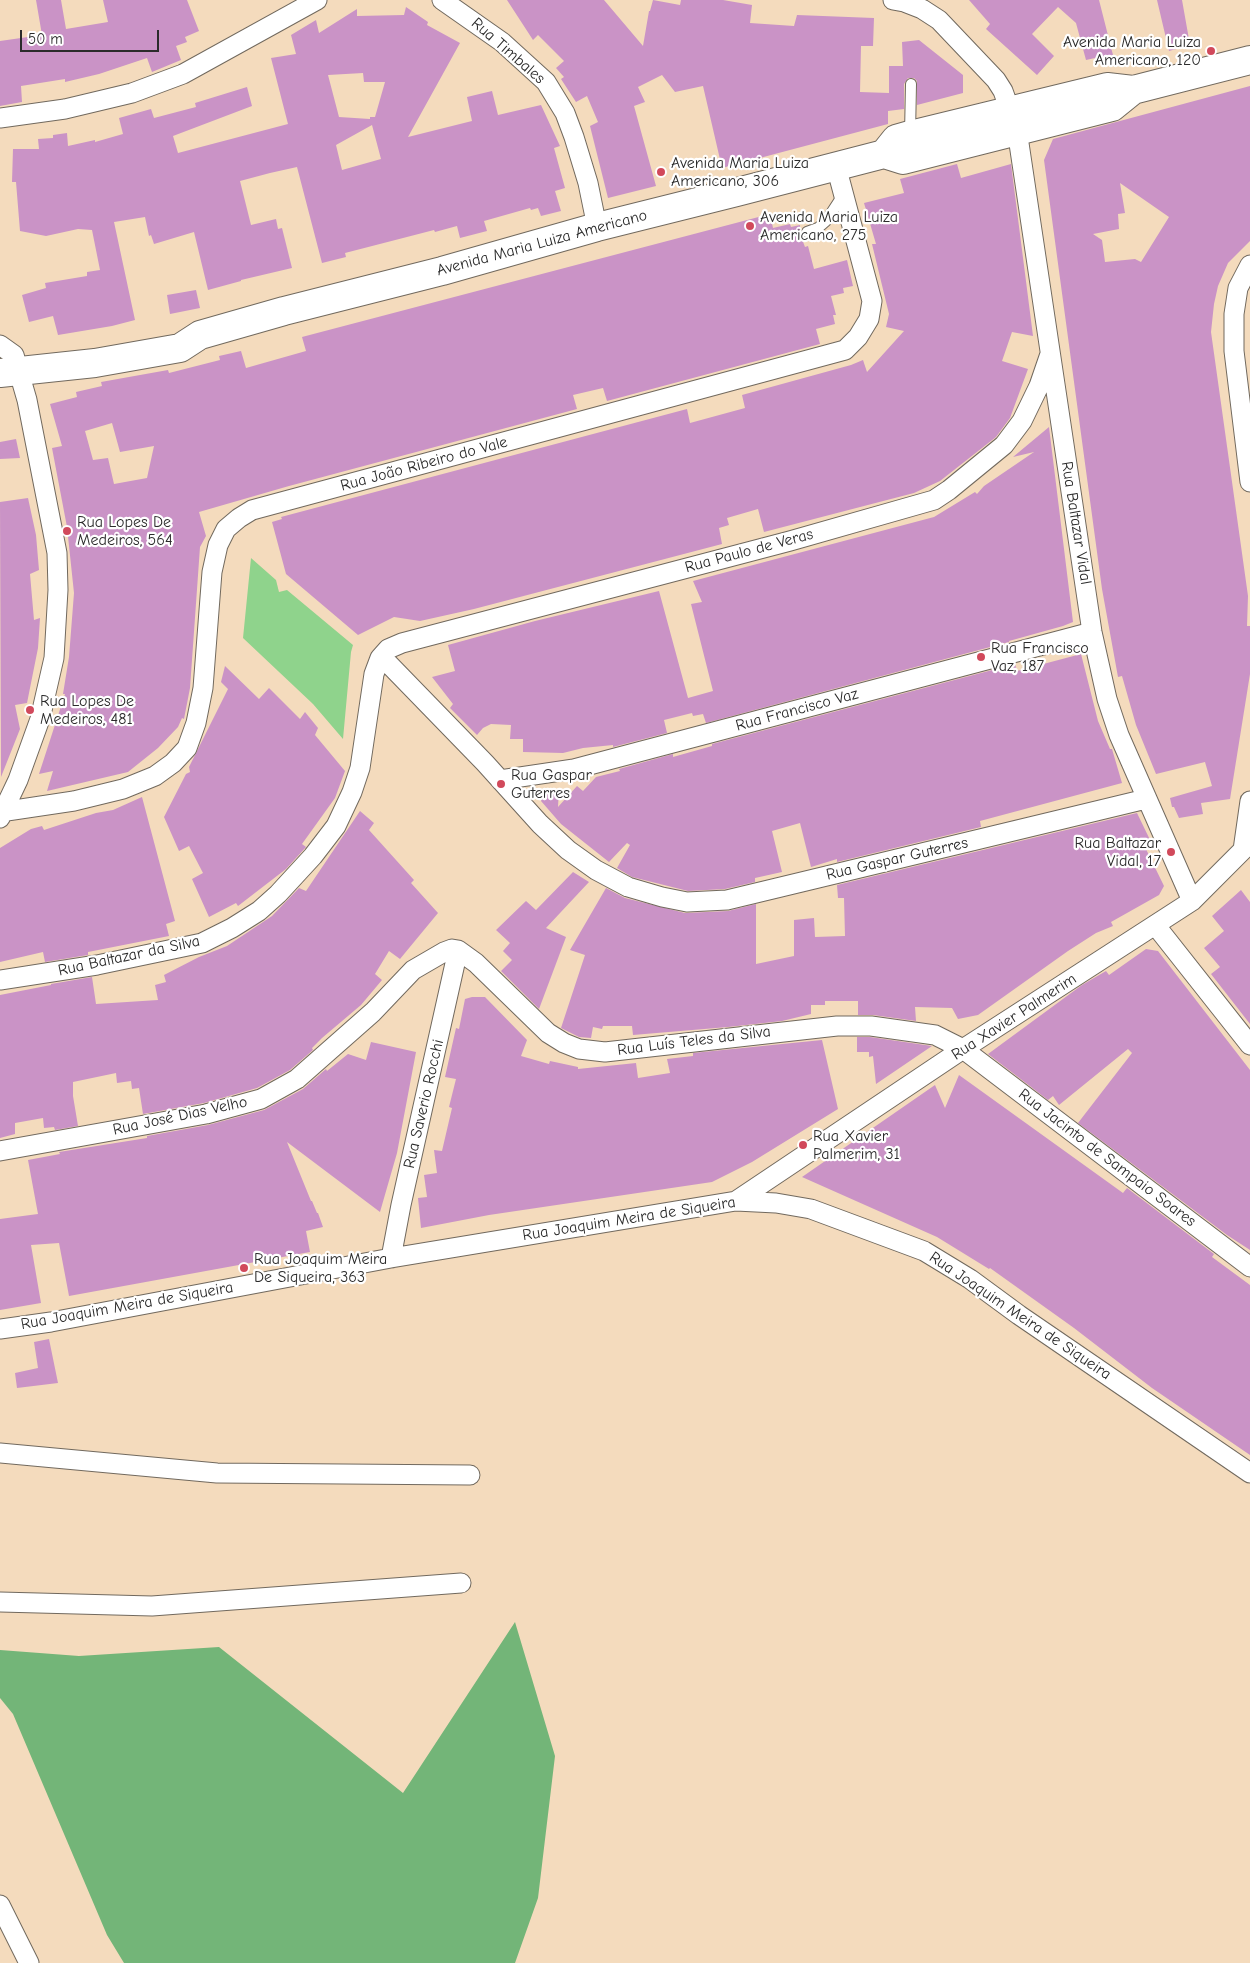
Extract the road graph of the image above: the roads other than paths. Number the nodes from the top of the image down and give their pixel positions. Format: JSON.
{"nodes":[{"id":1,"x":317,"y":0,"type":"edge"},
{"id":2,"x":442,"y":0,"type":"edge"},
{"id":3,"x":893,"y":0,"type":"edge"},
{"id":4,"x":1250,"y":60,"type":"edge"},
{"id":5,"x":911,"y":84,"type":"dead end"},
{"id":6,"x":0,"y":118,"type":"edge"},
{"id":7,"x":1013,"y":120,"type":"junction"},
{"id":8,"x":910,"y":135,"type":"junction"},
{"id":9,"x":884,"y":154,"type":"junction"},
{"id":10,"x":836,"y":166,"type":"junction"},
{"id":11,"x":844,"y":194,"type":"junction"},
{"id":12,"x":597,"y":227,"type":"junction"},
{"id":13,"x":807,"y":232,"type":"dead end"},
{"id":14,"x":1250,"y":265,"type":"edge"},
{"id":15,"x":1244,"y":291,"type":"edge"},
{"id":16,"x":1050,"y":354,"type":"junction"},
{"id":17,"x":7,"y":360,"type":"edge"},
{"id":18,"x":1250,"y":482,"type":"edge"},
{"id":19,"x":1092,"y":632,"type":"junction"},
{"id":20,"x":382,"y":657,"type":"junction"},
{"id":21,"x":500,"y":780,"type":"junction"},
{"id":22,"x":1146,"y":799,"type":"junction"},
{"id":23,"x":1250,"y":802,"type":"edge"},
{"id":24,"x":1,"y":813,"type":"edge"},
{"id":25,"x":1246,"y":851,"type":"edge"},
{"id":26,"x":1192,"y":901,"type":"junction"},
{"id":27,"x":1156,"y":926,"type":"junction"},
{"id":28,"x":458,"y":950,"type":"junction"},
{"id":29,"x":0,"y":980,"type":"edge"},
{"id":30,"x":1250,"y":1045,"type":"edge"},
{"id":31,"x":963,"y":1049,"type":"junction"},
{"id":32,"x":0,"y":1151,"type":"edge"},
{"id":33,"x":736,"y":1201,"type":"junction"},
{"id":34,"x":391,"y":1258,"type":"junction"},
{"id":35,"x":1250,"y":1267,"type":"edge"},
{"id":36,"x":0,"y":1329,"type":"edge"},
{"id":37,"x":0,"y":1453,"type":"edge"},
{"id":38,"x":1250,"y":1473,"type":"edge"},
{"id":39,"x":470,"y":1475,"type":"dead end"},
{"id":40,"x":461,"y":1584,"type":"dead end"},
{"id":41,"x":0,"y":1602,"type":"edge"},
{"id":42,"x":0,"y":1904,"type":"edge"},
{"id":43,"x":29,"y":1963,"type":"edge"}],
"edges":[{"from":1,"to":6,"type":"street"},
{"from":2,"to":12,"type":"street","name":"Rua Timbales"},
{"from":3,"to":7,"type":"street","name":"Rua Baltazar Vidal"},
{"from":4,"to":7,"type":"main road","name":"Avenida Maria Luiza Americano"},
{"from":5,"to":8,"type":"lane"},
{"from":7,"to":8,"type":"main road","name":"Avenida Maria Luiza Americano"},
{"from":7,"to":9,"type":"main road","name":"Avenida Maria Luiza Americano"},
{"from":7,"to":16,"type":"street","name":"Rua Baltazar Vidal"},
{"from":8,"to":9,"type":"main road","name":"Avenida Maria Luiza Americano"},
{"from":9,"to":10,"type":"main road","name":"Avenida Maria Luiza Americano"},
{"from":10,"to":11,"type":"street","name":"Rua João Ribeiro do Vale"},
{"from":10,"to":12,"type":"main road","name":"Avenida Maria Luiza Americano"},
{"from":11,"to":13,"type":"lane"},
{"from":11,"to":24,"type":"street","name":"Rua João Ribeiro do Vale"},
{"from":12,"to":17,"type":"main road","name":"Avenida Maria Luiza Americano"},
{"from":14,"to":15,"type":"street"},
{"from":15,"to":18,"type":"street"},
{"from":16,"to":19,"type":"street","name":"Rua Baltazar Vidal"},
{"from":16,"to":20,"type":"street","name":"Rua Paulo de Veras"},
{"from":17,"to":24,"type":"street"},
{"from":19,"to":21,"type":"street","name":"Rua Francisco Vaz"},
{"from":19,"to":22,"type":"street","name":"Rua Baltazar Vidal"},
{"from":20,"to":21,"type":"street","name":"Rua Gaspar Guterres"},
{"from":20,"to":29,"type":"street","name":"Rua Baltazar da Silva"},
{"from":21,"to":22,"type":"street","name":"Rua Gaspar Guterres"},
{"from":22,"to":26,"type":"street","name":"Rua Baltazar Vidal"},
{"from":23,"to":25,"type":"street","name":"Rua Xavier Palmerim"},
{"from":25,"to":26,"type":"street","name":"Rua Xavier Palmerim"},
{"from":26,"to":27,"type":"street","name":"Rua Xavier Palmerim"},
{"from":27,"to":30,"type":"street"},
{"from":27,"to":31,"type":"street","name":"Rua Xavier Palmerim"},
{"from":28,"to":31,"type":"street","name":"Rua Luís Teles da Silva"},
{"from":28,"to":32,"type":"street","name":"Rua José Dias Velho"},
{"from":28,"to":34,"type":"street","name":"Rua Saverio Rocchi"},
{"from":31,"to":33,"type":"street","name":"Rua Xavier Palmerim"},
{"from":31,"to":35,"type":"street","name":"Rua Jacinto de Sampaio Soares"},
{"from":33,"to":34,"type":"street","name":"Rua Joaquim Meira de Siqueira"},
{"from":33,"to":38,"type":"street","name":"Rua Joaquim Meira de Siqueira"},
{"from":34,"to":36,"type":"street","name":"Rua Joaquim Meira de Siqueira"},
{"from":37,"to":39,"type":"street"},
{"from":40,"to":41,"type":"street"},
{"from":42,"to":43,"type":"street"}]}
